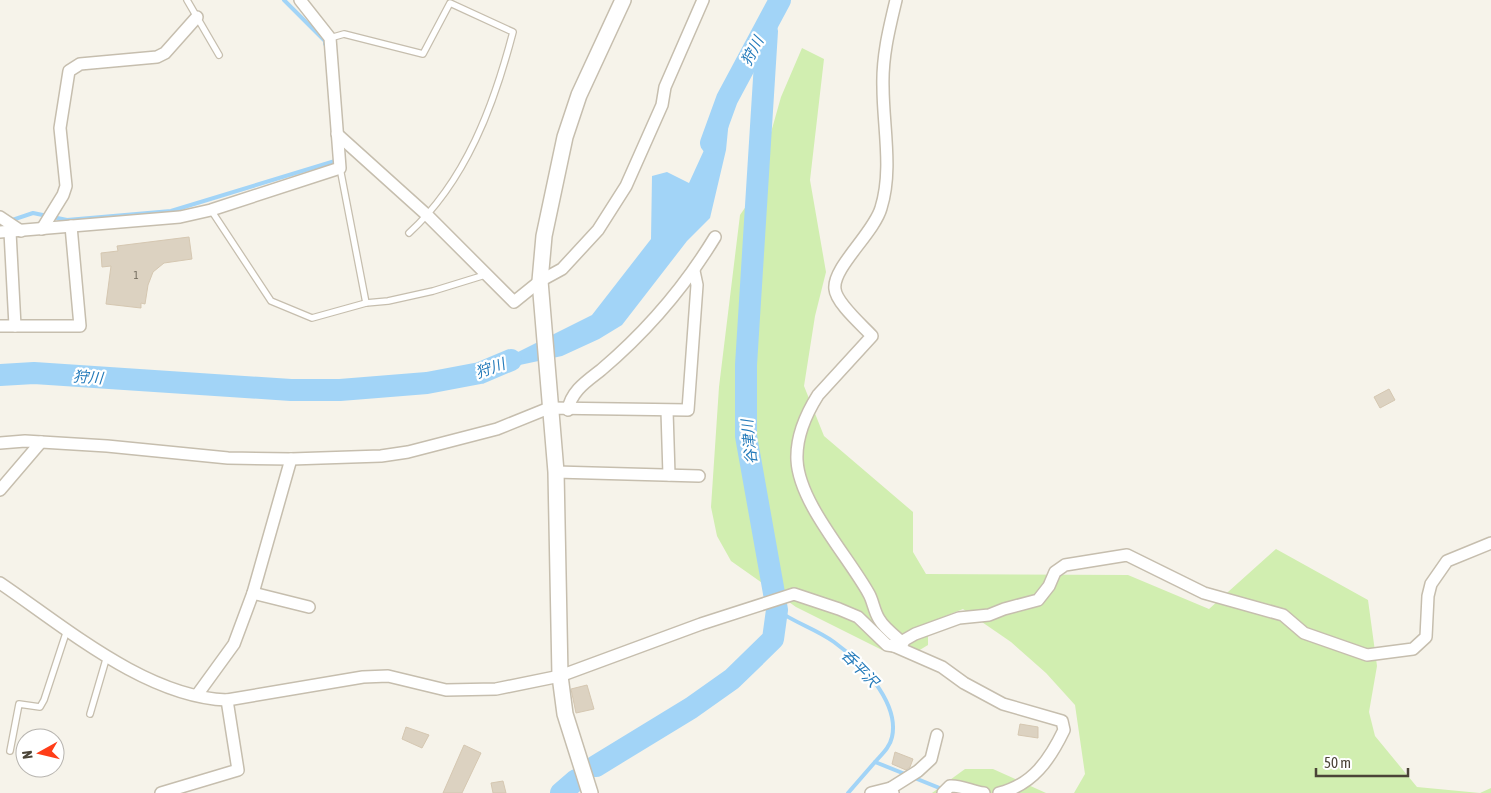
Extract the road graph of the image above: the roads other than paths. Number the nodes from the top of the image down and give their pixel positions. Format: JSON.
{"nodes":[{"id":1,"x":186,"y":0,"type":"edge"},
{"id":2,"x":300,"y":0,"type":"edge"},
{"id":3,"x":623,"y":0,"type":"edge"},
{"id":4,"x":704,"y":0,"type":"edge"},
{"id":5,"x":896,"y":0,"type":"edge"},
{"id":6,"x":197,"y":17,"type":"junction"},
{"id":7,"x":330,"y":38,"type":"junction"},
{"id":8,"x":219,"y":55,"type":"dead end"},
{"id":9,"x":337,"y":134,"type":"junction"},
{"id":10,"x":340,"y":168,"type":"junction"},
{"id":11,"x":211,"y":210,"type":"junction"},
{"id":12,"x":0,"y":216,"type":"edge"},
{"id":13,"x":428,"y":216,"type":"junction"},
{"id":14,"x":71,"y":226,"type":"junction"},
{"id":15,"x":42,"y":229,"type":"junction"},
{"id":16,"x":10,"y":232,"type":"edge"},
{"id":17,"x":409,"y":233,"type":"dead end"},
{"id":18,"x":714,"y":236,"type":"dead end"},
{"id":19,"x":694,"y":271,"type":"junction"},
{"id":20,"x":485,"y":275,"type":"junction"},
{"id":21,"x":541,"y":288,"type":"junction"},
{"id":22,"x":366,"y":303,"type":"junction"},
{"id":23,"x":0,"y":326,"type":"edge"},
{"id":24,"x":15,"y":326,"type":"junction"},
{"id":25,"x":550,"y":408,"type":"junction"},
{"id":26,"x":568,"y":410,"type":"junction"},
{"id":27,"x":667,"y":411,"type":"junction"},
{"id":28,"x":42,"y":442,"type":"junction"},
{"id":29,"x":0,"y":443,"type":"edge"},
{"id":30,"x":291,"y":459,"type":"junction"},
{"id":31,"x":556,"y":472,"type":"junction"},
{"id":32,"x":669,"y":475,"type":"junction"},
{"id":33,"x":699,"y":476,"type":"dead end"},
{"id":34,"x":0,"y":490,"type":"edge"},
{"id":35,"x":1491,"y":544,"type":"edge"},
{"id":36,"x":0,"y":583,"type":"edge"},
{"id":37,"x":254,"y":593,"type":"junction"},
{"id":38,"x":309,"y":607,"type":"dead end"},
{"id":39,"x":68,"y":629,"type":"junction"},
{"id":40,"x":899,"y":644,"type":"junction"},
{"id":41,"x":107,"y":656,"type":"junction"},
{"id":42,"x":560,"y":676,"type":"junction"},
{"id":43,"x":197,"y":695,"type":"junction"},
{"id":44,"x":227,"y":700,"type":"junction"},
{"id":45,"x":90,"y":714,"type":"dead end"},
{"id":46,"x":937,"y":736,"type":"dead end"},
{"id":47,"x":10,"y":751,"type":"dead end"},
{"id":48,"x":892,"y":790,"type":"edge"},
{"id":49,"x":161,"y":793,"type":"edge"},
{"id":50,"x":590,"y":793,"type":"edge"},
{"id":51,"x":871,"y":793,"type":"edge"},
{"id":52,"x":943,"y":793,"type":"edge"},
{"id":53,"x":984,"y":793,"type":"edge"},
{"id":54,"x":999,"y":793,"type":"edge"}],
"edges":[{"from":1,"to":6,"type":"lane"},
{"from":2,"to":7,"type":"street"},
{"from":3,"to":21,"type":"street"},
{"from":4,"to":21,"type":"street"},
{"from":5,"to":40,"type":"street"},
{"from":6,"to":8,"type":"lane"},
{"from":6,"to":15,"type":"street"},
{"from":7,"to":9,"type":"street"},
{"from":7,"to":13,"type":"lane"},
{"from":9,"to":10,"type":"street"},
{"from":9,"to":13,"type":"street"},
{"from":10,"to":11,"type":"street"},
{"from":10,"to":22,"type":"lane"},
{"from":11,"to":14,"type":"street"},
{"from":11,"to":22,"type":"lane"},
{"from":12,"to":16,"type":"street"},
{"from":13,"to":17,"type":"lane"},
{"from":13,"to":20,"type":"street"},
{"from":14,"to":15,"type":"street"},
{"from":14,"to":24,"type":"street"},
{"from":15,"to":16,"type":"street"},
{"from":16,"to":24,"type":"street"},
{"from":18,"to":19,"type":"street"},
{"from":19,"to":26,"type":"street"},
{"from":19,"to":27,"type":"street"},
{"from":20,"to":21,"type":"street"},
{"from":20,"to":22,"type":"lane"},
{"from":21,"to":25,"type":"street"},
{"from":23,"to":24,"type":"street"},
{"from":25,"to":26,"type":"street"},
{"from":25,"to":30,"type":"street"},
{"from":25,"to":31,"type":"street"},
{"from":26,"to":27,"type":"street"},
{"from":27,"to":32,"type":"street"},
{"from":28,"to":29,"type":"street"},
{"from":28,"to":30,"type":"street"},
{"from":28,"to":34,"type":"street"},
{"from":30,"to":37,"type":"street"},
{"from":31,"to":32,"type":"street"},
{"from":31,"to":42,"type":"street"},
{"from":32,"to":33,"type":"street"},
{"from":35,"to":40,"type":"street"},
{"from":36,"to":39,"type":"street"},
{"from":37,"to":38,"type":"street"},
{"from":37,"to":43,"type":"street"},
{"from":39,"to":41,"type":"street"},
{"from":39,"to":47,"type":"lane"},
{"from":40,"to":42,"type":"street"},
{"from":40,"to":54,"type":"street"},
{"from":41,"to":43,"type":"street"},
{"from":41,"to":45,"type":"lane"},
{"from":42,"to":44,"type":"street"},
{"from":42,"to":50,"type":"street"},
{"from":43,"to":44,"type":"street"},
{"from":44,"to":49,"type":"street"},
{"from":46,"to":48,"type":"street"},
{"from":48,"to":51,"type":"street"},
{"from":52,"to":53,"type":"street"}]}
